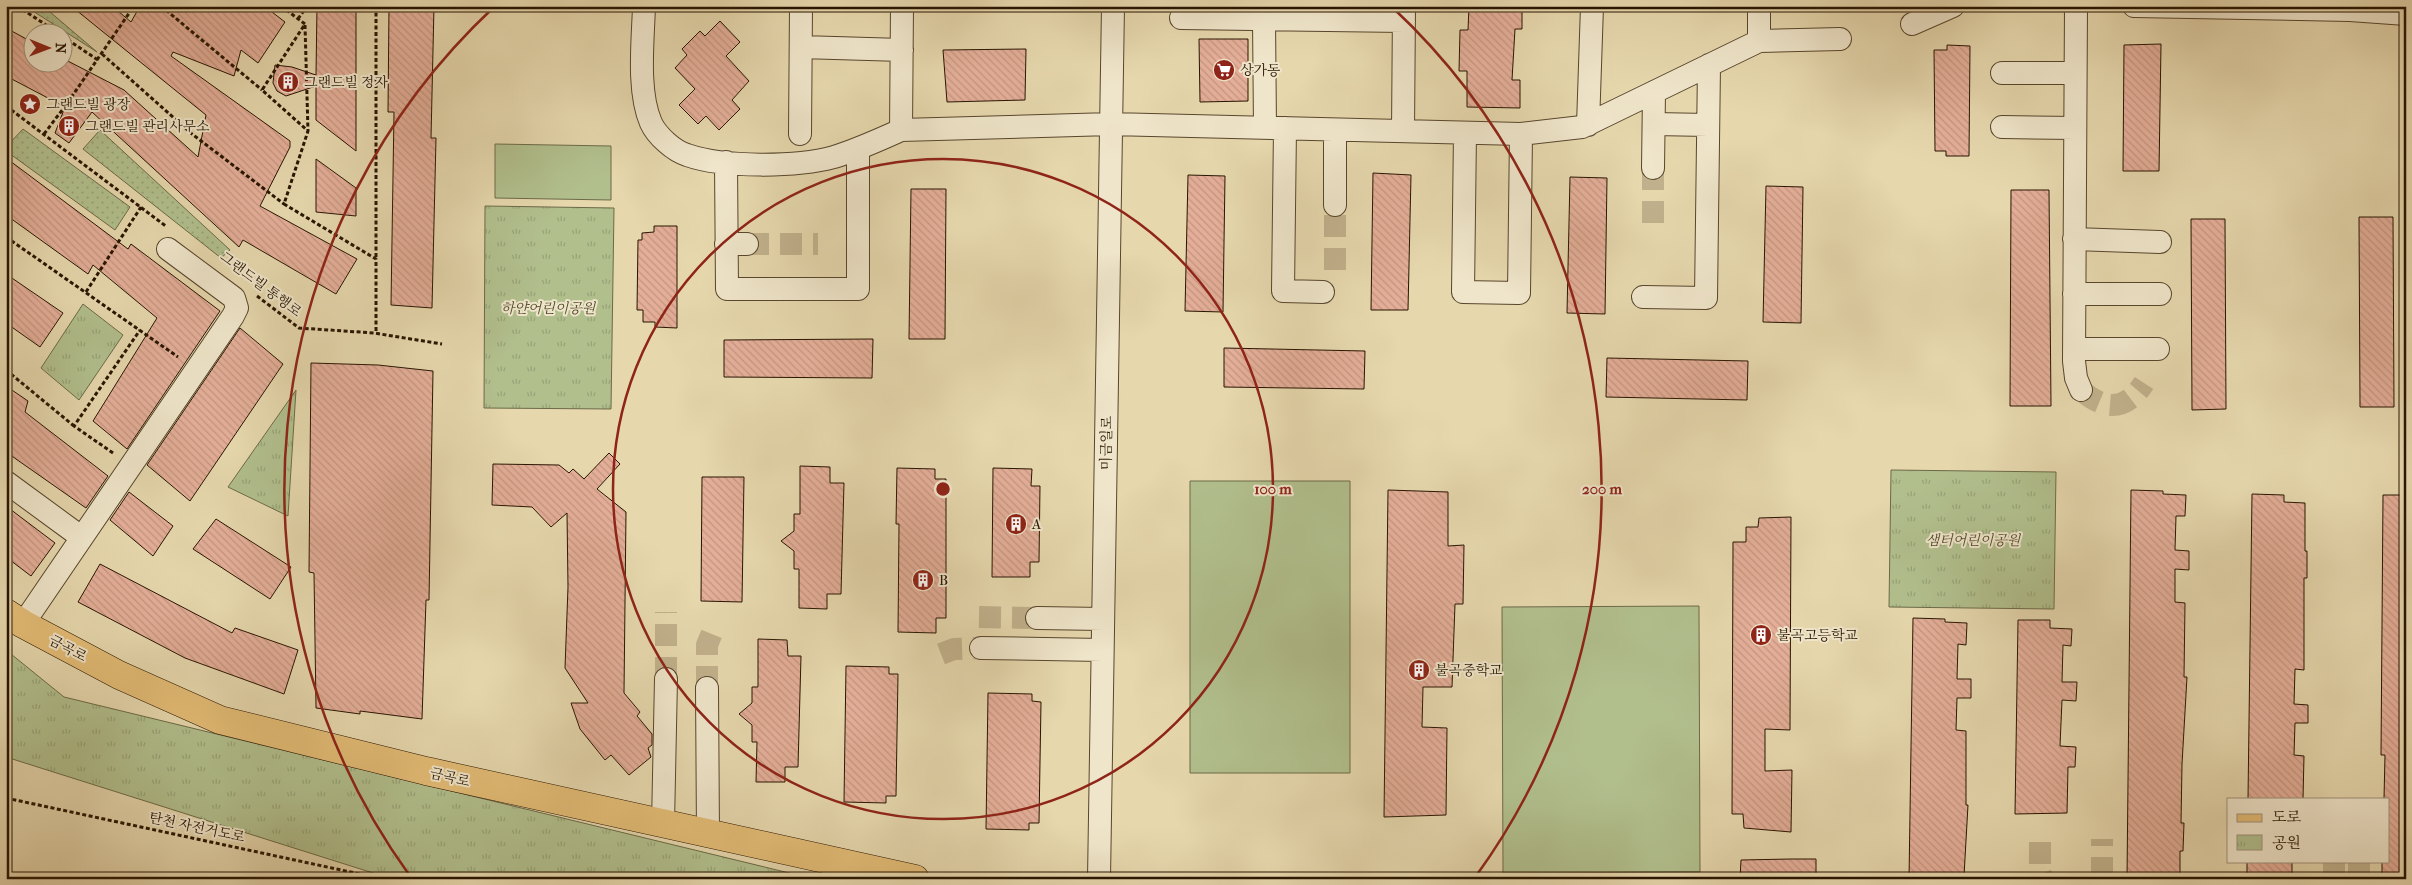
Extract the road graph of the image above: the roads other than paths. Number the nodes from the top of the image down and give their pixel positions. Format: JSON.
{"nodes":[{"id":1,"x":644,"y":6,"type":"edge"},
{"id":2,"x":801,"y":6,"type":"edge"},
{"id":3,"x":902,"y":6,"type":"edge"},
{"id":4,"x":1113,"y":6,"type":"edge"},
{"id":5,"x":1592,"y":6,"type":"edge"},
{"id":6,"x":1759,"y":6,"type":"edge"},
{"id":7,"x":1952,"y":6,"type":"edge"},
{"id":8,"x":2076,"y":6,"type":"edge"},
{"id":9,"x":2134,"y":6,"type":"edge"},
{"id":10,"x":2203,"y":7,"type":"edge"},
{"id":11,"x":2283,"y":8,"type":"edge"},
{"id":12,"x":2350,"y":8,"type":"edge"},
{"id":13,"x":1209,"y":12,"type":"edge"},
{"id":14,"x":1404,"y":14,"type":"edge"},
{"id":15,"x":2406,"y":14,"type":"edge"},
{"id":16,"x":1181,"y":18,"type":"dead end"},
{"id":17,"x":1264,"y":19,"type":"junction"},
{"id":18,"x":1912,"y":24,"type":"dead end"},
{"id":19,"x":1840,"y":39,"type":"dead end"},
{"id":20,"x":1758,"y":41,"type":"junction"},
{"id":21,"x":801,"y":47,"type":"junction"},
{"id":22,"x":902,"y":50,"type":"junction"},
{"id":23,"x":1710,"y":65,"type":"junction"},
{"id":24,"x":2076,"y":73,"type":"junction"},
{"id":25,"x":2002,"y":74,"type":"dead end"},
{"id":26,"x":1654,"y":92,"type":"junction"},
{"id":27,"x":1112,"y":124,"type":"junction"},
{"id":28,"x":1654,"y":124,"type":"junction"},
{"id":29,"x":1588,"y":125,"type":"junction"},
{"id":30,"x":1708,"y":125,"type":"junction"},
{"id":31,"x":1275,"y":128,"type":"junction"},
{"id":32,"x":2002,"y":128,"type":"dead end"},
{"id":33,"x":2075,"y":128,"type":"junction"},
{"id":34,"x":901,"y":130,"type":"junction"},
{"id":35,"x":1335,"y":130,"type":"junction"},
{"id":36,"x":1403,"y":131,"type":"junction"},
{"id":37,"x":1465,"y":133,"type":"junction"},
{"id":38,"x":800,"y":134,"type":"dead end"},
{"id":39,"x":1521,"y":134,"type":"junction"},
{"id":40,"x":858,"y":149,"type":"junction"},
{"id":41,"x":726,"y":162,"type":"junction"},
{"id":42,"x":1653,"y":168,"type":"tunnel mouth"},
{"id":43,"x":1335,"y":205,"type":"tunnel mouth"},
{"id":44,"x":2074,"y":239,"type":"junction"},
{"id":45,"x":171,"y":240,"type":"road end"},
{"id":46,"x":2160,"y":242,"type":"dead end"},
{"id":47,"x":1322,"y":292,"type":"dead end"},
{"id":48,"x":2074,"y":294,"type":"junction"},
{"id":49,"x":2160,"y":294,"type":"dead end"},
{"id":50,"x":1643,"y":297,"type":"dead end"},
{"id":51,"x":2074,"y":349,"type":"junction"},
{"id":52,"x":2158,"y":349,"type":"dead end"},
{"id":53,"x":2081,"y":390,"type":"tunnel mouth"},
{"id":54,"x":6,"y":482,"type":"edge"},
{"id":55,"x":82,"y":537,"type":"junction"},
{"id":56,"x":14,"y":618,"type":"edge"},
{"id":57,"x":1037,"y":618,"type":"tunnel mouth"},
{"id":58,"x":1103,"y":619,"type":"junction"},
{"id":59,"x":981,"y":648,"type":"tunnel mouth"},
{"id":60,"x":1102,"y":650,"type":"junction"},
{"id":61,"x":666,"y":679,"type":"tunnel mouth"},
{"id":62,"x":707,"y":688,"type":"tunnel mouth"},
{"id":63,"x":663,"y":824,"type":"junction"},
{"id":64,"x":708,"y":834,"type":"junction"},
{"id":65,"x":915,"y":879,"type":"edge"},
{"id":66,"x":1099,"y":879,"type":"edge"}],
"edges":[{"from":1,"to":41,"type":"street"},
{"from":2,"to":21,"type":"street"},
{"from":3,"to":22,"type":"street"},
{"from":4,"to":27,"type":"street","name":"미금일로"},
{"from":5,"to":29,"type":"street"},
{"from":6,"to":20,"type":"street"},
{"from":7,"to":18,"type":"street"},
{"from":8,"to":24,"type":"street"},
{"from":9,"to":10,"type":"street"},
{"from":10,"to":11,"type":"street"},
{"from":11,"to":12,"type":"street"},
{"from":12,"to":15,"type":"street"},
{"from":13,"to":16,"type":"street"},
{"from":13,"to":17,"type":"street"},
{"from":14,"to":17,"type":"street"},
{"from":14,"to":36,"type":"street"},
{"from":17,"to":31,"type":"street"},
{"from":19,"to":20,"type":"street"},
{"from":20,"to":23,"type":"street"},
{"from":21,"to":22,"type":"street"},
{"from":21,"to":38,"type":"street"},
{"from":22,"to":34,"type":"street"},
{"from":23,"to":26,"type":"street"},
{"from":23,"to":30,"type":"street"},
{"from":24,"to":25,"type":"street"},
{"from":24,"to":33,"type":"street"},
{"from":26,"to":28,"type":"street"},
{"from":26,"to":29,"type":"street"},
{"from":27,"to":31,"type":"street"},
{"from":27,"to":34,"type":"street"},
{"from":27,"to":58,"type":"street","name":"미금일로"},
{"from":28,"to":30,"type":"street"},
{"from":28,"to":42,"type":"street"},
{"from":29,"to":39,"type":"street"},
{"from":30,"to":50,"type":"street"},
{"from":31,"to":35,"type":"street"},
{"from":31,"to":47,"type":"street"},
{"from":32,"to":33,"type":"street"},
{"from":33,"to":44,"type":"street"},
{"from":34,"to":40,"type":"street"},
{"from":35,"to":36,"type":"street"},
{"from":35,"to":43,"type":"street"},
{"from":36,"to":37,"type":"street"},
{"from":37,"to":39,"type":"street"},
{"from":37,"to":39,"type":"street"},
{"from":40,"to":41,"type":"street"},
{"from":40,"to":41,"type":"street"},
{"from":44,"to":46,"type":"street"},
{"from":44,"to":48,"type":"street"},
{"from":45,"to":55,"type":"street"},
{"from":48,"to":49,"type":"street"},
{"from":48,"to":51,"type":"street"},
{"from":51,"to":52,"type":"street"},
{"from":51,"to":53,"type":"street"},
{"from":54,"to":55,"type":"street"},
{"from":55,"to":56,"type":"street"},
{"from":56,"to":63,"type":"main road","name":"금곡로"},
{"from":57,"to":58,"type":"street"},
{"from":58,"to":60,"type":"street","name":"미금일로"},
{"from":59,"to":60,"type":"street"},
{"from":60,"to":66,"type":"street","name":"미금일로"},
{"from":61,"to":63,"type":"street"},
{"from":62,"to":64,"type":"street"},
{"from":63,"to":64,"type":"main road","name":"금곡로"},
{"from":64,"to":65,"type":"main road","name":"금곡로"}]}
